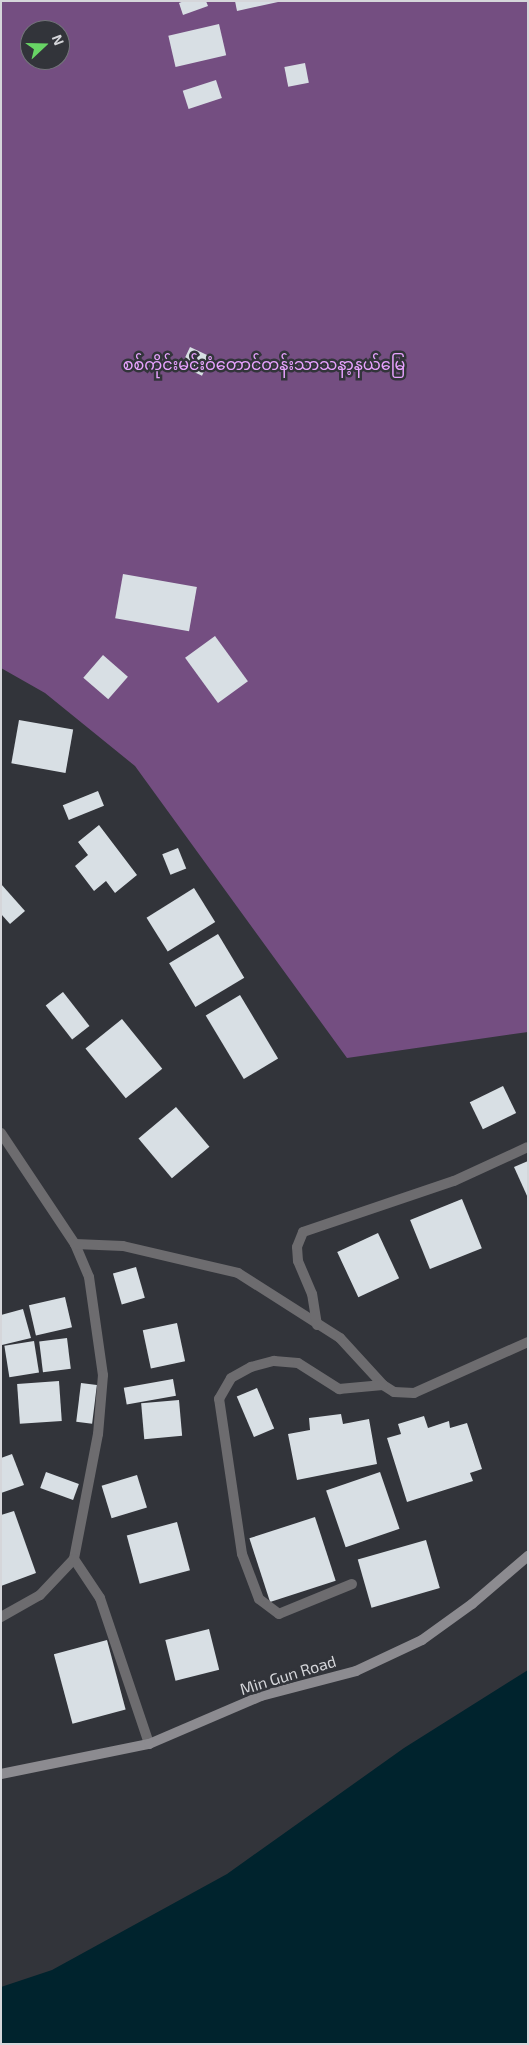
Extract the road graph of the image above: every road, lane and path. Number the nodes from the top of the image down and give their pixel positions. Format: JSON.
{"nodes":[{"id":1,"x":1,"y":1134,"type":"edge"},
{"id":2,"x":528,"y":1147,"type":"edge"},
{"id":3,"x":75,"y":1244,"type":"junction"},
{"id":4,"x":317,"y":1325,"type":"junction"},
{"id":5,"x":528,"y":1342,"type":"edge"},
{"id":6,"x":383,"y":1385,"type":"junction"},
{"id":7,"x":528,"y":1556,"type":"edge"},
{"id":8,"x":74,"y":1559,"type":"junction"},
{"id":9,"x":352,"y":1584,"type":"dead end"},
{"id":10,"x":1,"y":1617,"type":"edge"},
{"id":11,"x":149,"y":1744,"type":"junction"},
{"id":12,"x":1,"y":1774,"type":"edge"}],
"edges":[{"from":1,"to":3,"type":"street"},
{"from":2,"to":4,"type":"street"},
{"from":3,"to":4,"type":"street"},
{"from":3,"to":8,"type":"street"},
{"from":4,"to":6,"type":"street"},
{"from":5,"to":6,"type":"street"},
{"from":6,"to":9,"type":"street"},
{"from":7,"to":11,"type":"street","name":"Min Gun Road"},
{"from":8,"to":10,"type":"street"},
{"from":8,"to":11,"type":"street"},
{"from":11,"to":12,"type":"street","name":"Min Gun Road"}]}
